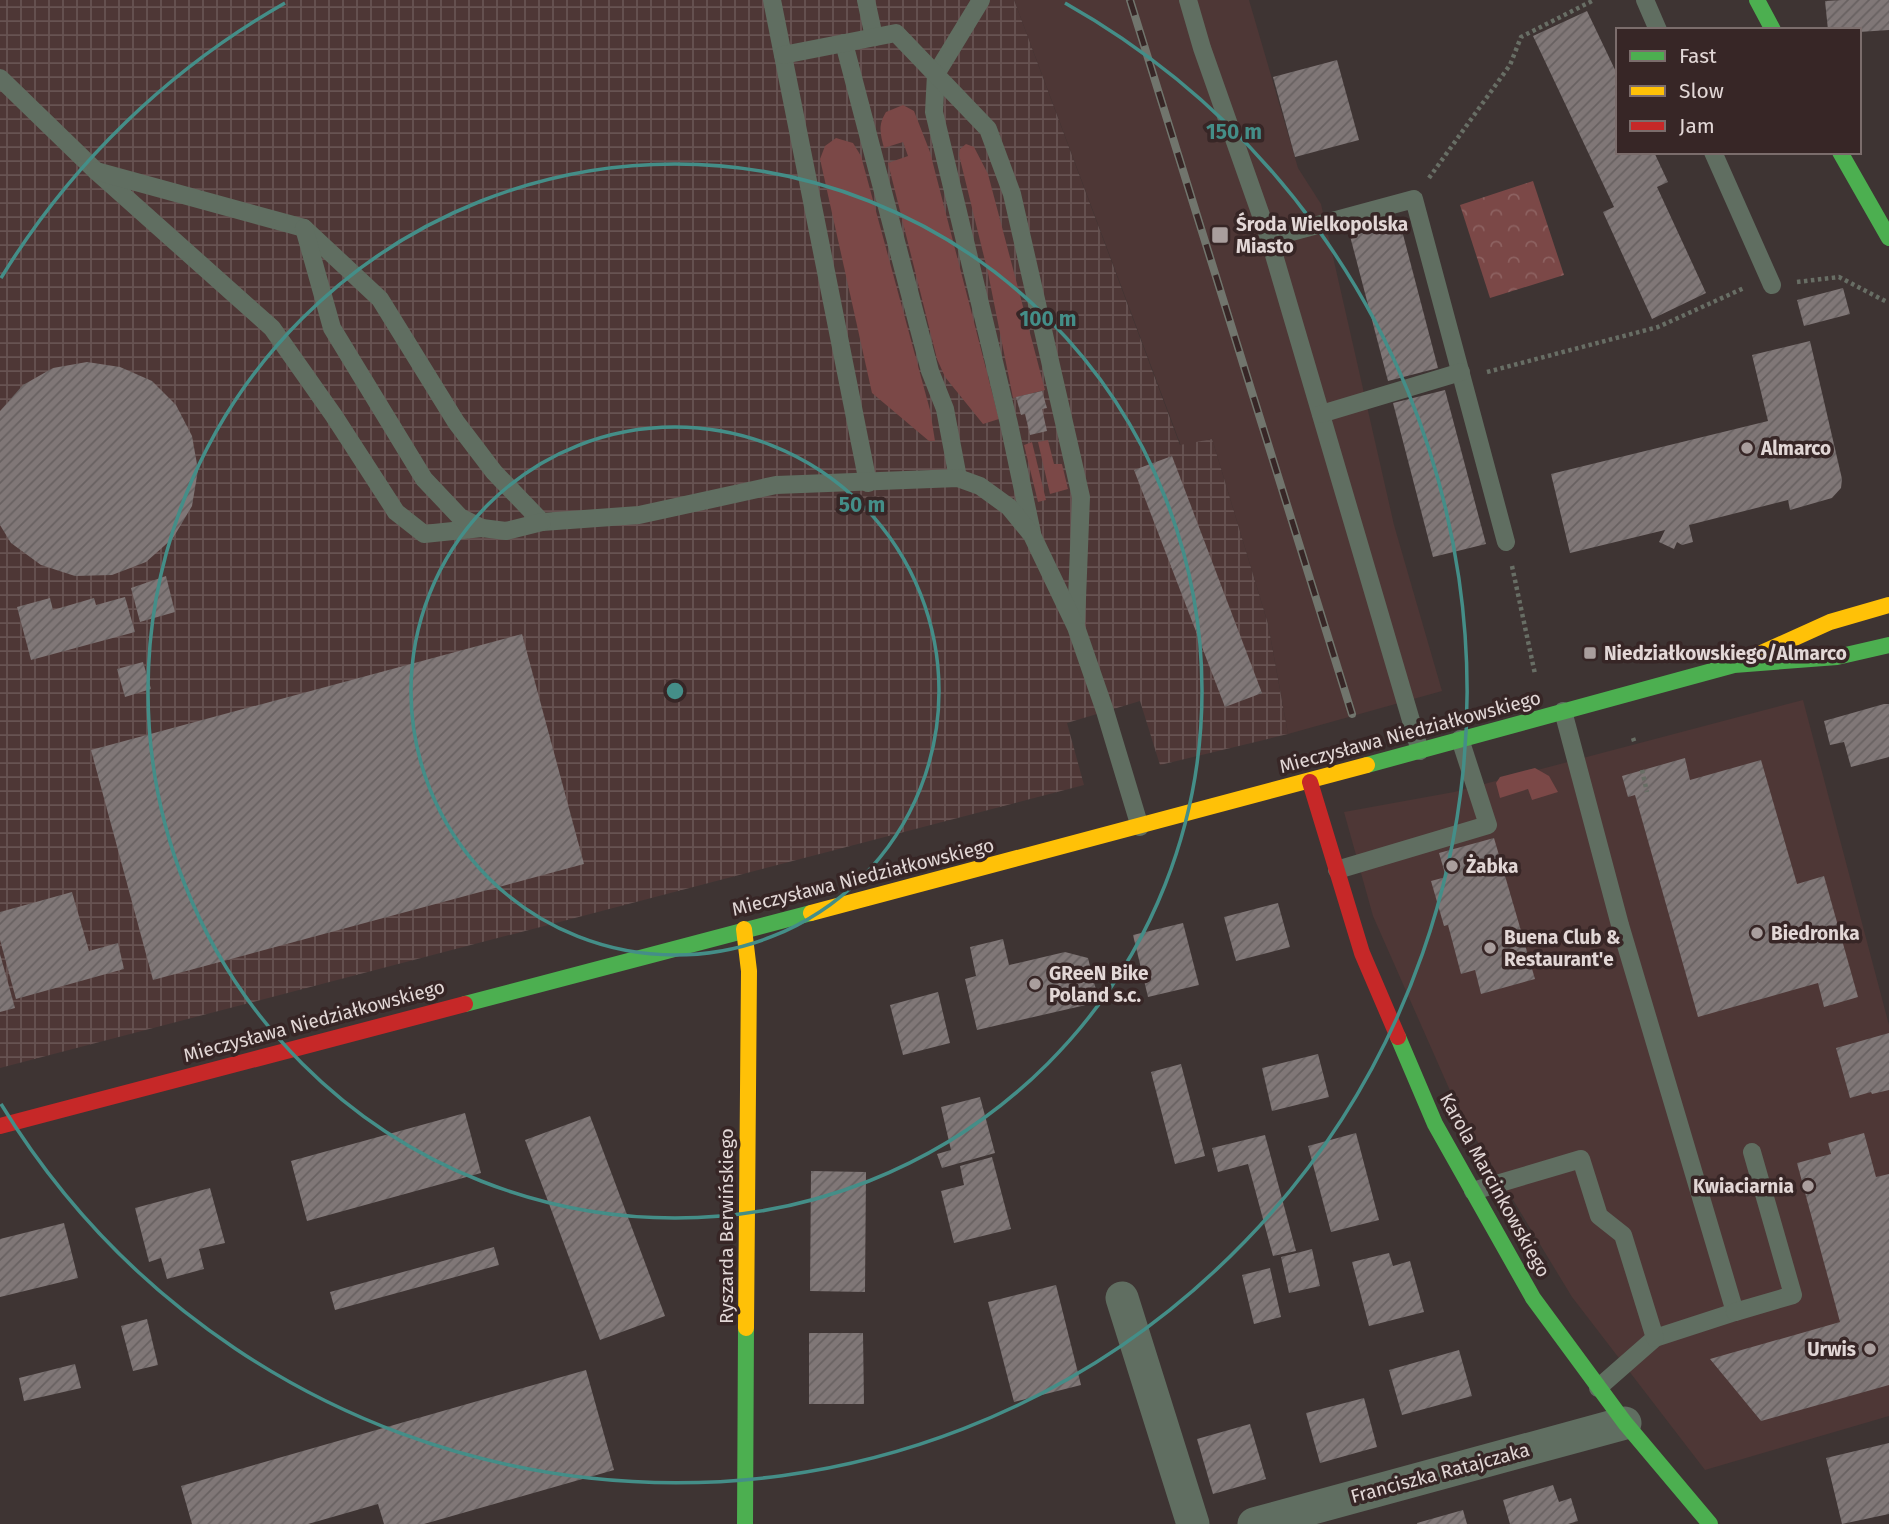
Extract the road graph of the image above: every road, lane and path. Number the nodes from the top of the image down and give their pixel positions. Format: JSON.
{"nodes":[{"id":1,"x":772,"y":0,"type":"edge"},
{"id":2,"x":866,"y":0,"type":"edge"},
{"id":3,"x":981,"y":0,"type":"edge"},
{"id":4,"x":1188,"y":0,"type":"edge"},
{"id":5,"x":1594,"y":0,"type":"edge"},
{"id":6,"x":1645,"y":0,"type":"edge"},
{"id":7,"x":1757,"y":0,"type":"edge"},
{"id":8,"x":1657,"y":28,"type":"edge"},
{"id":9,"x":1772,"y":28,"type":"edge"},
{"id":10,"x":874,"y":37,"type":"junction"},
{"id":11,"x":844,"y":43,"type":"junction"},
{"id":12,"x":783,"y":55,"type":"junction"},
{"id":13,"x":936,"y":74,"type":"junction"},
{"id":14,"x":0,"y":78,"type":"edge"},
{"id":15,"x":1714,"y":154,"type":"edge"},
{"id":16,"x":1841,"y":154,"type":"edge"},
{"id":17,"x":96,"y":171,"type":"junction"},
{"id":18,"x":1414,"y":199,"type":"junction"},
{"id":19,"x":304,"y":228,"type":"junction"},
{"id":20,"x":1269,"y":237,"type":"junction"},
{"id":21,"x":1889,"y":238,"type":"edge"},
{"id":22,"x":1772,"y":285,"type":"junction"},
{"id":23,"x":1886,"y":302,"type":"dead end"},
{"id":24,"x":1462,"y":375,"type":"junction"},
{"id":25,"x":1321,"y":414,"type":"junction"},
{"id":26,"x":958,"y":478,"type":"junction"},
{"id":27,"x":868,"y":483,"type":"junction"},
{"id":28,"x":542,"y":522,"type":"junction"},
{"id":29,"x":482,"y":528,"type":"junction"},
{"id":30,"x":1032,"y":535,"type":"junction"},
{"id":31,"x":1506,"y":542,"type":"joint"},
{"id":32,"x":1889,"y":605,"type":"edge"},
{"id":33,"x":1076,"y":627,"type":"junction"},
{"id":34,"x":1889,"y":645,"type":"edge"},
{"id":35,"x":1734,"y":665,"type":"junction"},
{"id":36,"x":1535,"y":674,"type":"dead end"},
{"id":37,"x":1563,"y":711,"type":"junction"},
{"id":38,"x":1633,"y":738,"type":"dead end"},
{"id":39,"x":1460,"y":739,"type":"junction"},
{"id":40,"x":1635,"y":744,"type":"dead end"},
{"id":41,"x":1420,"y":751,"type":"junction"},
{"id":42,"x":1642,"y":770,"type":"dead end"},
{"id":43,"x":1310,"y":782,"type":"junction"},
{"id":44,"x":1647,"y":792,"type":"dead end"},
{"id":45,"x":1140,"y":827,"type":"junction"},
{"id":46,"x":1337,"y":870,"type":"junction"},
{"id":47,"x":744,"y":929,"type":"junction"},
{"id":48,"x":0,"y":1126,"type":"edge"},
{"id":49,"x":1752,"y":1152,"type":"dead end"},
{"id":50,"x":1473,"y":1191,"type":"junction"},
{"id":51,"x":1122,"y":1298,"type":"dead end"},
{"id":52,"x":1735,"y":1311,"type":"junction"},
{"id":53,"x":1655,"y":1338,"type":"junction"},
{"id":54,"x":1598,"y":1388,"type":"junction"},
{"id":55,"x":1625,"y":1423,"type":"junction"},
{"id":56,"x":745,"y":1524,"type":"edge"},
{"id":57,"x":1193,"y":1524,"type":"edge"},
{"id":58,"x":1254,"y":1524,"type":"edge"},
{"id":59,"x":1710,"y":1524,"type":"edge"}],
"edges":[{"from":1,"to":12,"type":"lane"},
{"from":2,"to":10,"type":"lane"},
{"from":3,"to":13,"type":"lane"},
{"from":4,"to":20,"type":"lane"},
{"from":5,"to":18,"type":"path"},
{"from":6,"to":8,"type":"lane"},
{"from":7,"to":9,"type":"street"},
{"from":10,"to":11,"type":"lane"},
{"from":10,"to":13,"type":"lane"},
{"from":11,"to":12,"type":"lane"},
{"from":11,"to":26,"type":"lane"},
{"from":12,"to":27,"type":"lane"},
{"from":13,"to":30,"type":"lane"},
{"from":13,"to":33,"type":"lane"},
{"from":14,"to":17,"type":"lane"},
{"from":15,"to":22,"type":"lane"},
{"from":16,"to":21,"type":"street"},
{"from":17,"to":19,"type":"lane"},
{"from":17,"to":29,"type":"lane"},
{"from":18,"to":20,"type":"lane"},
{"from":18,"to":24,"type":"lane"},
{"from":19,"to":28,"type":"lane"},
{"from":19,"to":29,"type":"lane"},
{"from":20,"to":25,"type":"lane"},
{"from":22,"to":23,"type":"path"},
{"from":22,"to":24,"type":"path"},
{"from":24,"to":25,"type":"lane"},
{"from":24,"to":31,"type":"lane"},
{"from":25,"to":41,"type":"lane"},
{"from":26,"to":27,"type":"lane"},
{"from":26,"to":30,"type":"lane"},
{"from":27,"to":28,"type":"lane"},
{"from":28,"to":29,"type":"lane"},
{"from":30,"to":33,"type":"lane"},
{"from":31,"to":36,"type":"path"},
{"from":32,"to":35,"type":"street","name":"Mieczysława Niedziałkowskiego"},
{"from":33,"to":45,"type":"lane"},
{"from":34,"to":35,"type":"street","name":"Mieczysława Niedziałkowskiego"},
{"from":35,"to":37,"type":"street","name":"Mieczysława Niedziałkowskiego"},
{"from":37,"to":39,"type":"street","name":"Mieczysława Niedziałkowskiego"},
{"from":37,"to":52,"type":"lane"},
{"from":38,"to":40,"type":"path"},
{"from":39,"to":41,"type":"street","name":"Mieczysława Niedziałkowskiego"},
{"from":39,"to":46,"type":"lane"},
{"from":41,"to":43,"type":"street","name":"Mieczysława Niedziałkowskiego"},
{"from":42,"to":44,"type":"path"},
{"from":43,"to":45,"type":"street","name":"Mieczysława Niedziałkowskiego"},
{"from":43,"to":46,"type":"street","name":"Karola Marcinkowskiego"},
{"from":45,"to":47,"type":"street","name":"Mieczysława Niedziałkowskiego"},
{"from":46,"to":50,"type":"street","name":"Karola Marcinkowskiego"},
{"from":47,"to":48,"type":"street","name":"Mieczysława Niedziałkowskiego"},
{"from":47,"to":56,"type":"street","name":"Ryszarda Berwińskiego"},
{"from":49,"to":52,"type":"lane"},
{"from":50,"to":53,"type":"lane"},
{"from":50,"to":54,"type":"street","name":"Karola Marcinkowskiego"},
{"from":51,"to":57,"type":"street"},
{"from":52,"to":53,"type":"lane"},
{"from":53,"to":54,"type":"lane"},
{"from":54,"to":55,"type":"street","name":"Karola Marcinkowskiego"},
{"from":55,"to":58,"type":"street","name":"Franciszka Ratajczaka"},
{"from":55,"to":59,"type":"street","name":"Karola Marcinkowskiego"}]}
